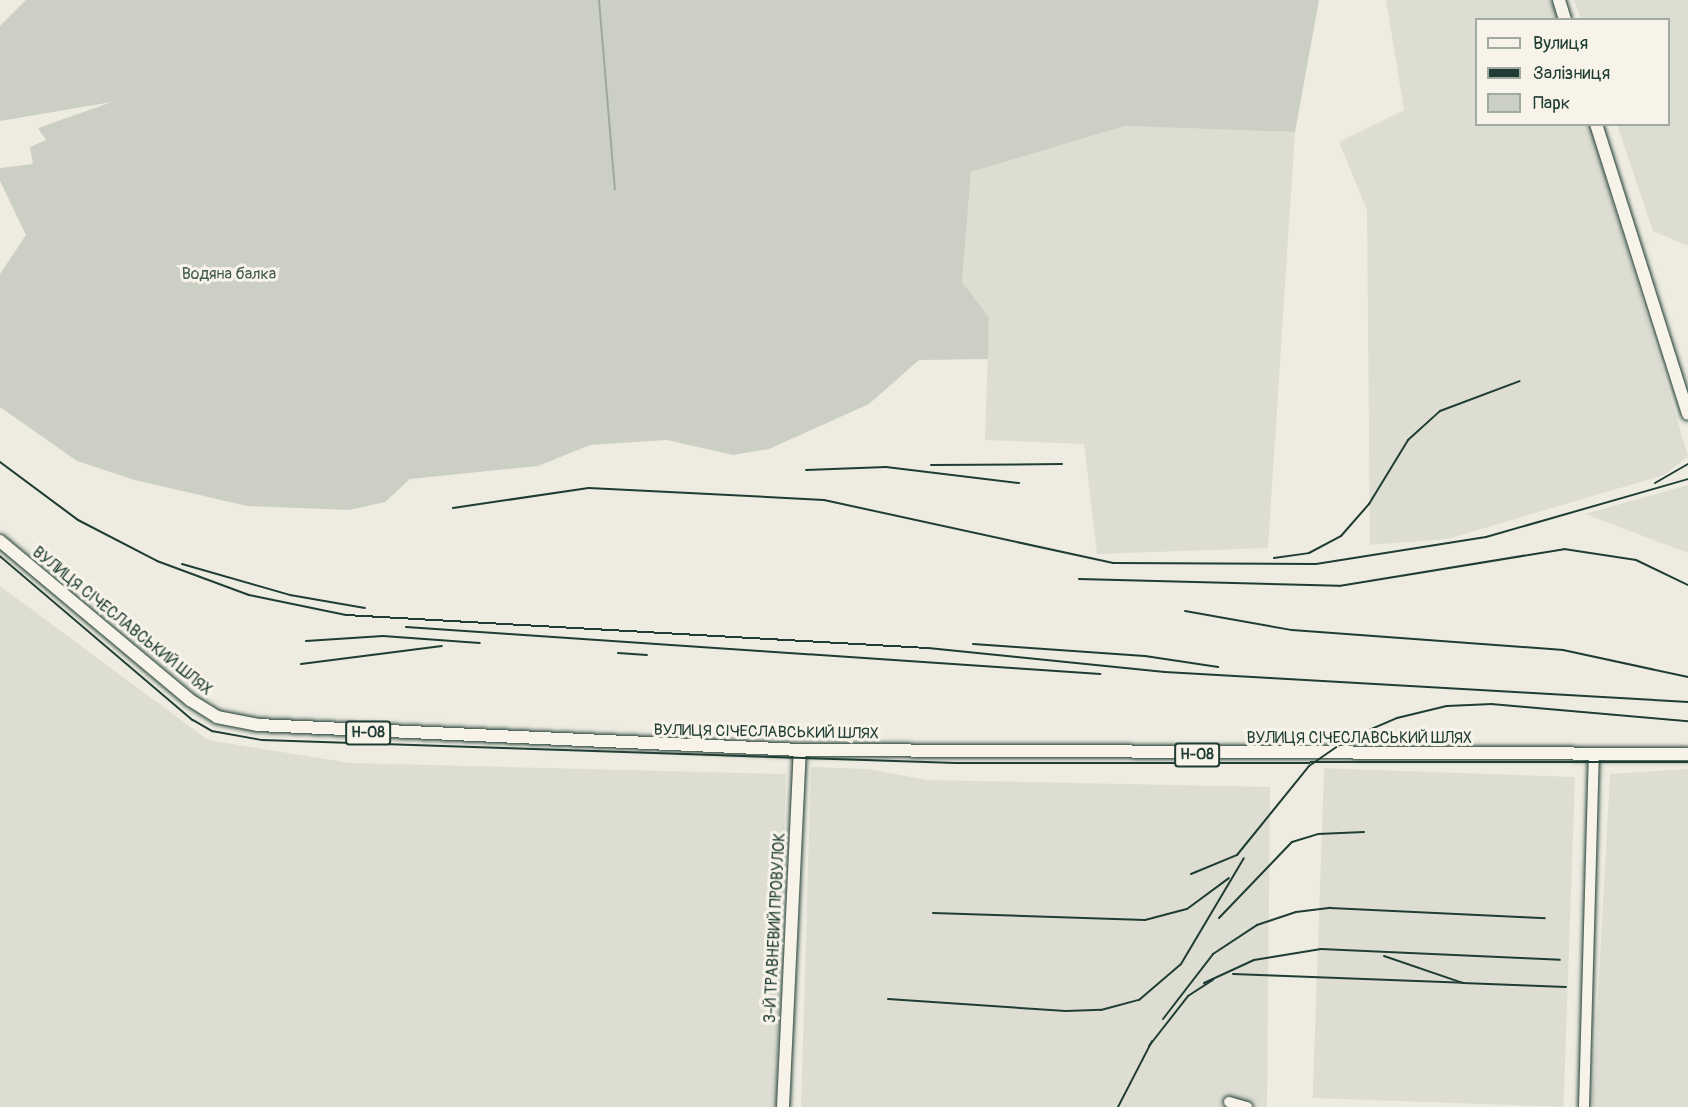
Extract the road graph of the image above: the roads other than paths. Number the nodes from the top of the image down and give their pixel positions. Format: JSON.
{"nodes":[{"id":1,"x":1559,"y":0,"type":"edge"},
{"id":2,"x":1564,"y":18,"type":"edge"},
{"id":3,"x":1597,"y":126,"type":"edge"},
{"id":4,"x":1688,"y":414,"type":"edge"},
{"id":5,"x":0,"y":542,"type":"edge"},
{"id":6,"x":1688,"y":747,"type":"edge"},
{"id":7,"x":800,"y":750,"type":"junction"},
{"id":8,"x":1594,"y":753,"type":"junction"},
{"id":9,"x":1688,"y":754,"type":"edge"},
{"id":10,"x":1229,"y":1102,"type":"dead end"},
{"id":11,"x":783,"y":1107,"type":"edge"},
{"id":12,"x":1247,"y":1107,"type":"edge"},
{"id":13,"x":1584,"y":1107,"type":"edge"}],
"edges":[{"from":1,"to":2,"type":"main road"},
{"from":3,"to":4,"type":"main road"},
{"from":5,"to":7,"type":"main road","name":"ВУЛИЦЯ СІЧЕСЛАВСЬКИЙ ШЛЯХ","number":"Н-08"},
{"from":6,"to":8,"type":"main road","name":"ВУЛИЦЯ СІЧЕСЛАВСЬКИЙ ШЛЯХ","number":"Н-08"},
{"from":7,"to":8,"type":"main road","name":"ВУЛИЦЯ СІЧЕСЛАВСЬКИЙ ШЛЯХ","number":"Н-08"},
{"from":7,"to":11,"type":"main road","name":"3-Й ТРАВНЕВИЙ ПРОВУЛОК"},
{"from":8,"to":9,"type":"main road","name":"ВУЛИЦЯ СІЧЕСЛАВСЬКИЙ ШЛЯХ","number":"Н-08"},
{"from":8,"to":13,"type":"street"},
{"from":10,"to":12,"type":"street"}]}
